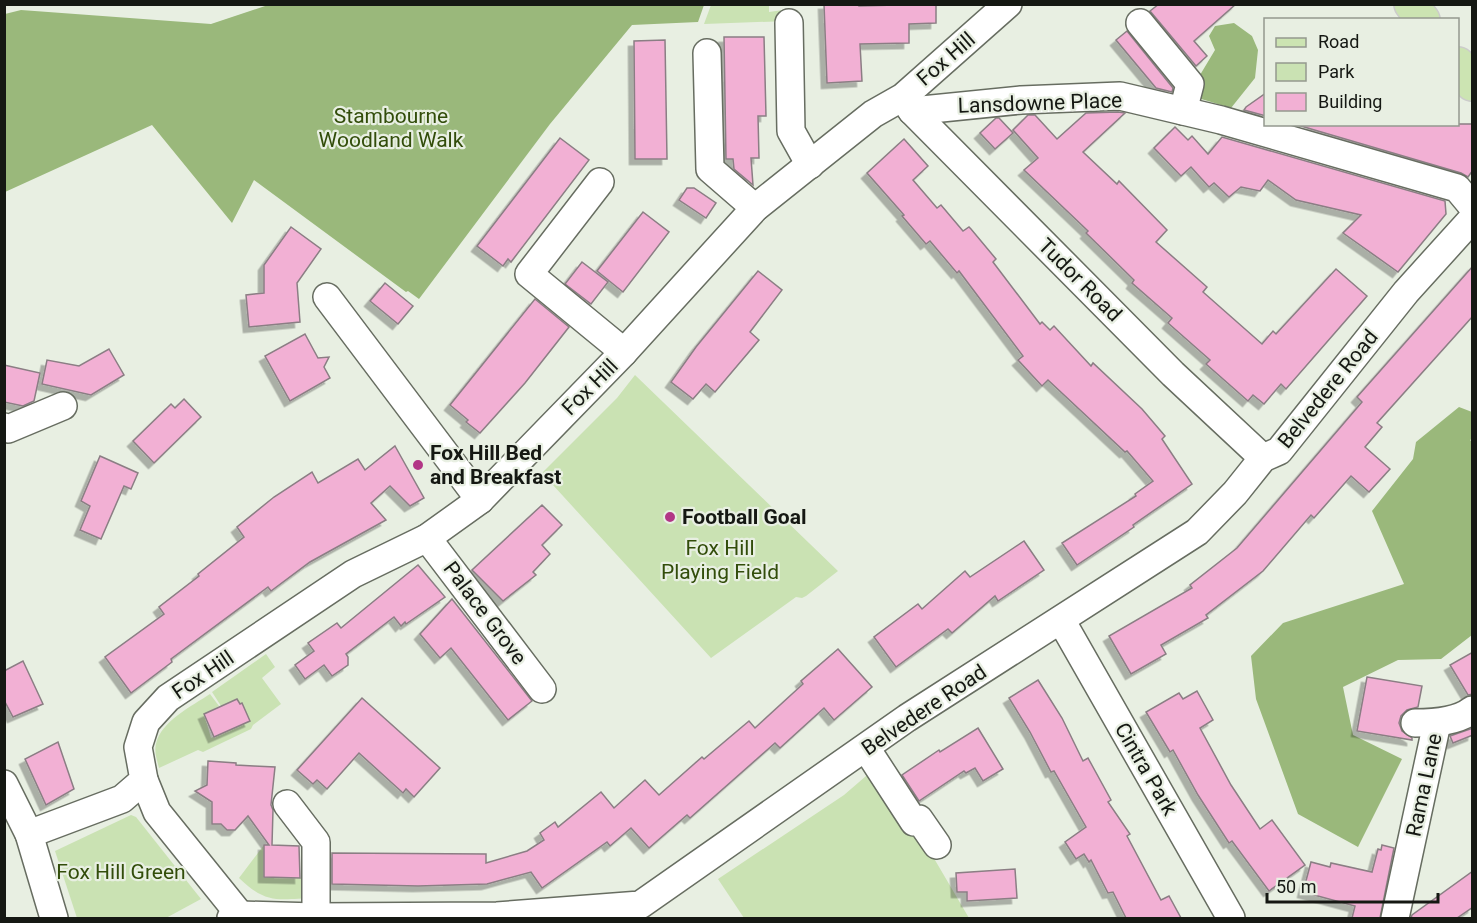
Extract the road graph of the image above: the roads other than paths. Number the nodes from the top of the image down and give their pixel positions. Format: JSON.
{"nodes":[{"id":1,"x":1008,"y":4,"type":"edge"},
{"id":2,"x":1411,"y":4,"type":"edge"},
{"id":3,"x":1422,"y":18,"type":"edge"},
{"id":4,"x":789,"y":23,"type":"dead end"},
{"id":5,"x":1140,"y":23,"type":"dead end"},
{"id":6,"x":707,"y":53,"type":"dead end"},
{"id":7,"x":1459,"y":63,"type":"edge"},
{"id":8,"x":1473,"y":84,"type":"edge"},
{"id":9,"x":907,"y":104,"type":"junction"},
{"id":10,"x":1183,"y":111,"type":"junction"},
{"id":11,"x":810,"y":165,"type":"junction"},
{"id":12,"x":600,"y":182,"type":"dead end"},
{"id":13,"x":1472,"y":205,"type":"edge"},
{"id":14,"x":755,"y":208,"type":"junction"},
{"id":15,"x":1473,"y":219,"type":"edge"},
{"id":16,"x":327,"y":297,"type":"dead end"},
{"id":17,"x":624,"y":352,"type":"junction"},
{"id":18,"x":63,"y":406,"type":"dead end"},
{"id":19,"x":4,"y":427,"type":"edge"},
{"id":20,"x":1263,"y":458,"type":"junction"},
{"id":21,"x":480,"y":500,"type":"junction"},
{"id":22,"x":427,"y":538,"type":"junction"},
{"id":23,"x":1061,"y":620,"type":"junction"},
{"id":24,"x":542,"y":688,"type":"dead end"},
{"id":25,"x":1473,"y":710,"type":"edge"},
{"id":26,"x":866,"y":748,"type":"junction"},
{"id":27,"x":144,"y":780,"type":"junction"},
{"id":28,"x":4,"y":784,"type":"edge"},
{"id":29,"x":287,"y":804,"type":"dead end"},
{"id":30,"x":29,"y":834,"type":"junction"},
{"id":31,"x":937,"y":845,"type":"dead end"},
{"id":32,"x":643,"y":912,"type":"edge"},
{"id":33,"x":235,"y":916,"type":"edge"},
{"id":34,"x":498,"y":917,"type":"edge"},
{"id":35,"x":54,"y":918,"type":"edge"},
{"id":36,"x":325,"y":918,"type":"edge"},
{"id":37,"x":1231,"y":918,"type":"edge"},
{"id":38,"x":1395,"y":918,"type":"edge"}],
"edges":[{"from":1,"to":9,"type":"street","name":"Fox Hill"},
{"from":2,"to":3,"type":"main road"},
{"from":4,"to":11,"type":"street"},
{"from":5,"to":10,"type":"street"},
{"from":6,"to":14,"type":"street"},
{"from":7,"to":8,"type":"main road"},
{"from":9,"to":10,"type":"street","name":"Lansdowne Place"},
{"from":9,"to":11,"type":"street","name":"Fox Hill"},
{"from":9,"to":20,"type":"street","name":"Tudor Road"},
{"from":10,"to":13,"type":"street","name":"Lansdowne Place"},
{"from":11,"to":14,"type":"street","name":"Fox Hill"},
{"from":12,"to":17,"type":"street"},
{"from":14,"to":17,"type":"street","name":"Fox Hill"},
{"from":15,"to":20,"type":"street","name":"Belvedere Road"},
{"from":16,"to":21,"type":"street"},
{"from":17,"to":21,"type":"street","name":"Fox Hill"},
{"from":18,"to":19,"type":"street"},
{"from":20,"to":23,"type":"street","name":"Belvedere Road"},
{"from":21,"to":22,"type":"street","name":"Fox Hill"},
{"from":22,"to":24,"type":"street","name":"Palace Grove"},
{"from":22,"to":27,"type":"street","name":"Fox Hill"},
{"from":23,"to":26,"type":"street","name":"Belvedere Road"},
{"from":23,"to":37,"type":"street","name":"Cintra Park"},
{"from":25,"to":38,"type":"street","name":"Rama Lane"},
{"from":26,"to":31,"type":"street"},
{"from":26,"to":32,"type":"street","name":"Belvedere Road"},
{"from":27,"to":30,"type":"street"},
{"from":27,"to":33,"type":"street","name":"Belvedere Road"},
{"from":28,"to":30,"type":"street"},
{"from":29,"to":36,"type":"street"},
{"from":30,"to":35,"type":"street"},
{"from":32,"to":34,"type":"street","name":"Belvedere Road"},
{"from":33,"to":36,"type":"street","name":"Belvedere Road"},
{"from":34,"to":36,"type":"street","name":"Belvedere Road"}]}
